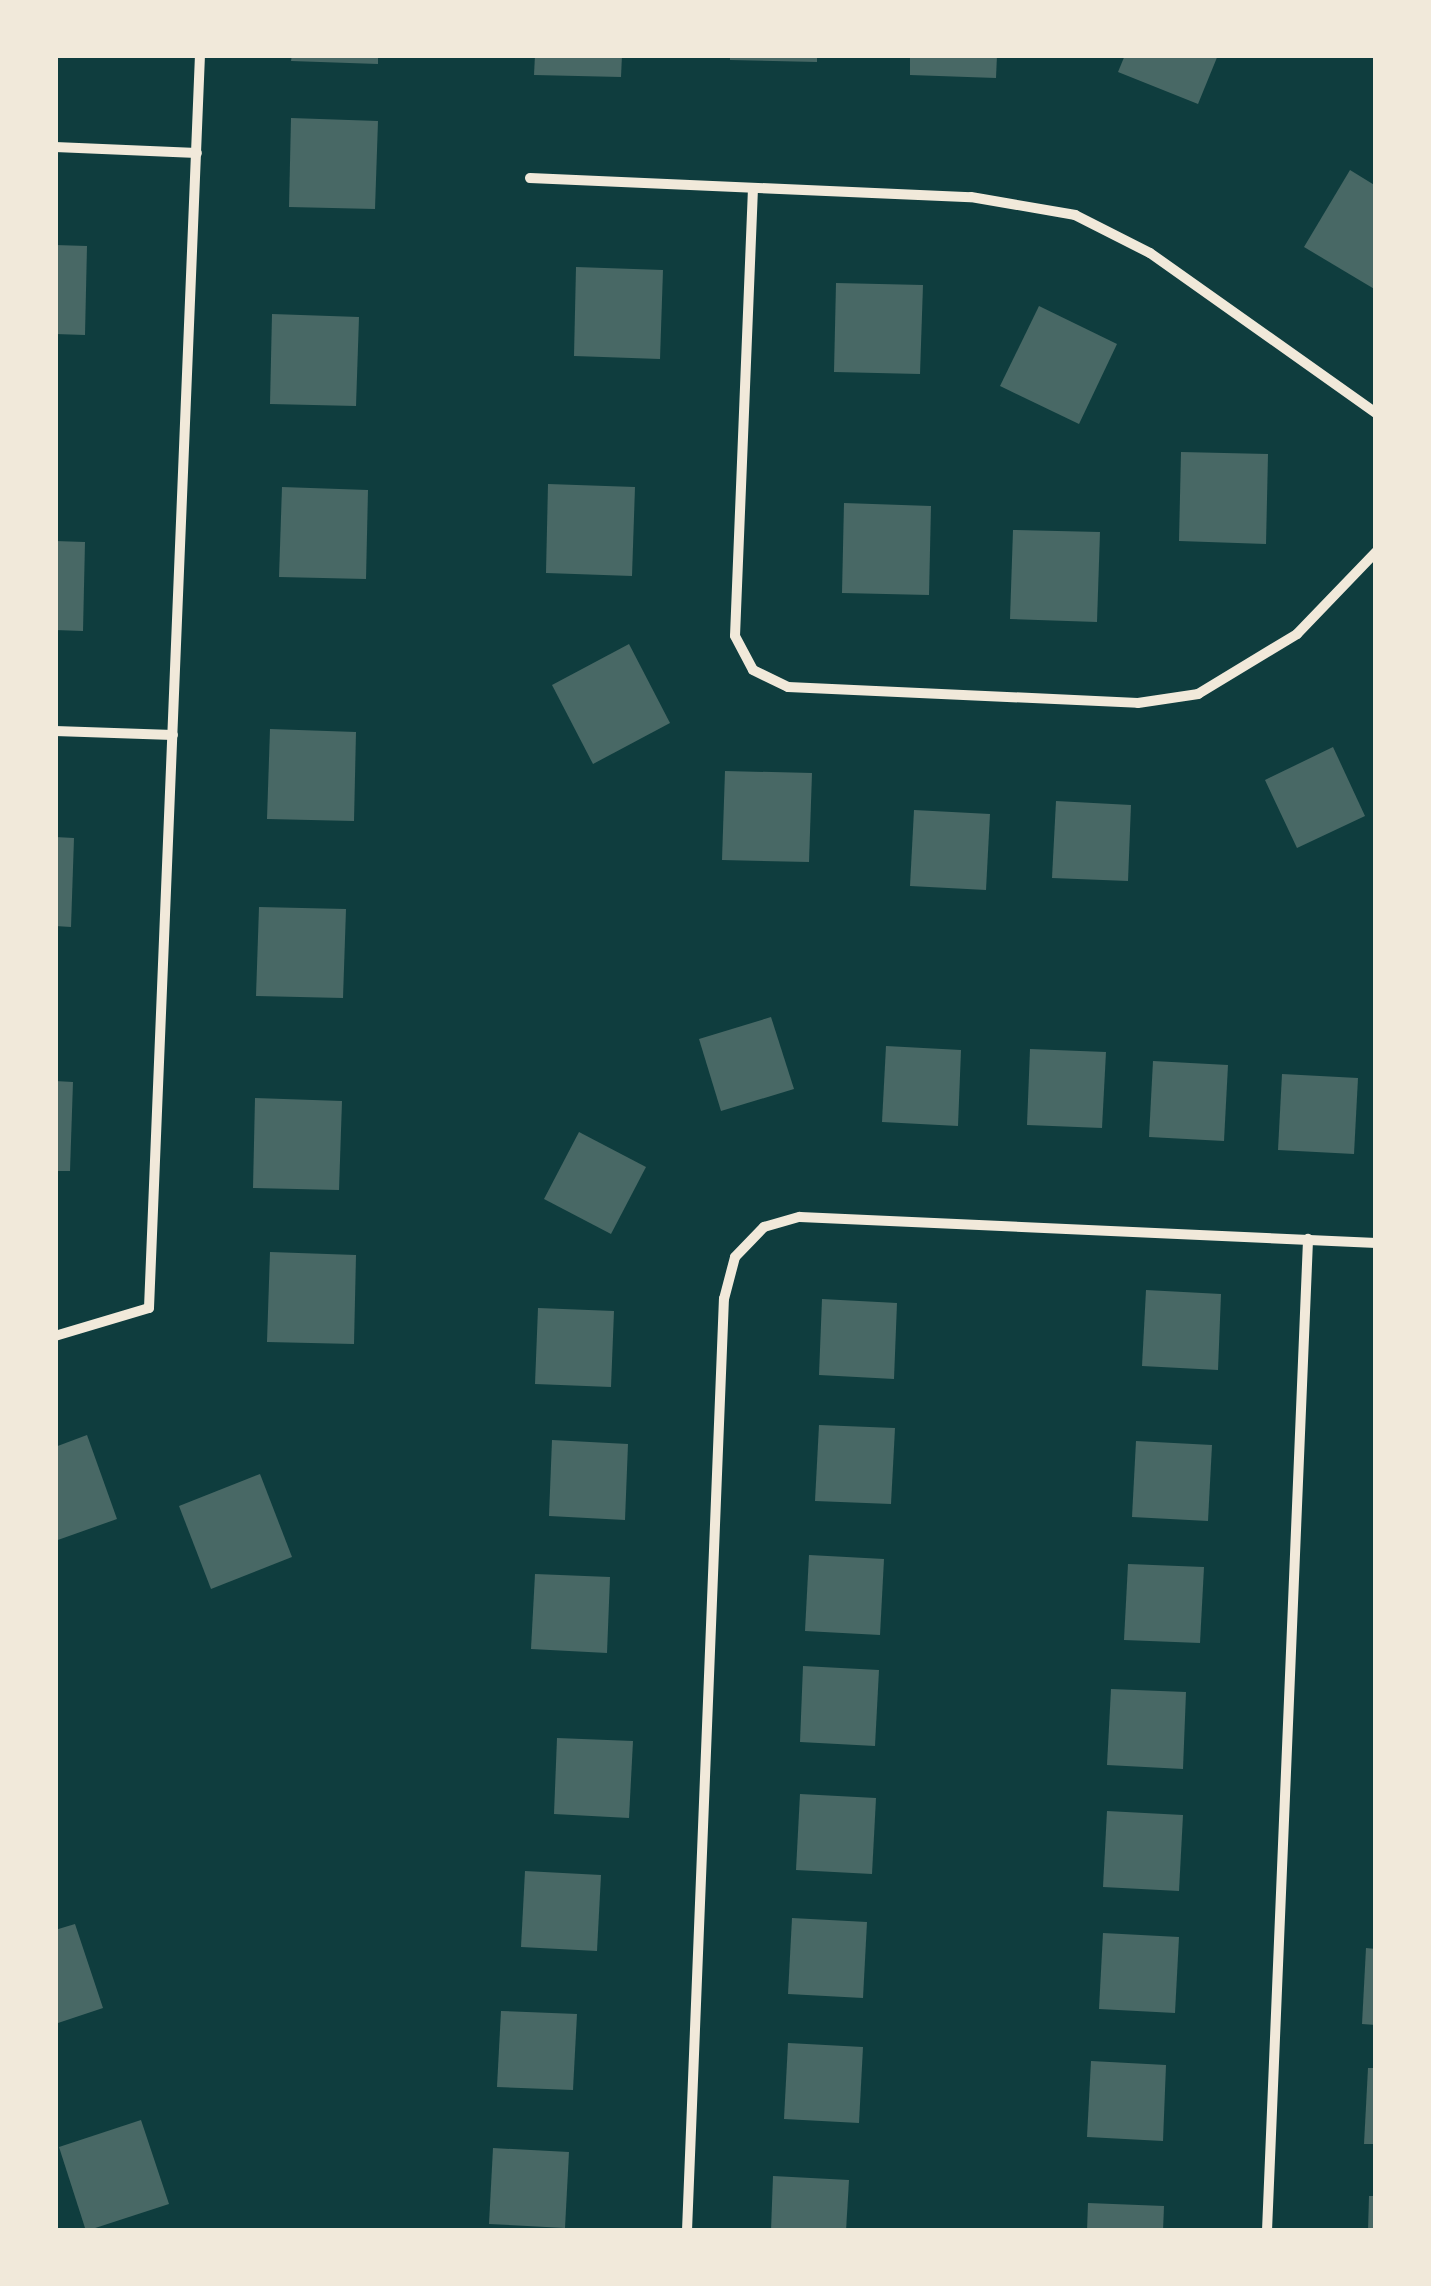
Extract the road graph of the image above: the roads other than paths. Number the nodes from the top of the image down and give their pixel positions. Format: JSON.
{"nodes":[{"id":1,"x":200,"y":55,"type":"edge"},
{"id":2,"x":55,"y":147,"type":"edge"},
{"id":3,"x":196,"y":153,"type":"junction"},
{"id":4,"x":530,"y":178,"type":"dead end"},
{"id":5,"x":753,"y":188,"type":"junction"},
{"id":6,"x":1376,"y":413,"type":"edge"},
{"id":7,"x":1376,"y":552,"type":"edge"},
{"id":8,"x":55,"y":732,"type":"edge"},
{"id":9,"x":173,"y":735,"type":"junction"},
{"id":10,"x":1308,"y":1240,"type":"junction"},
{"id":11,"x":1376,"y":1243,"type":"edge"},
{"id":12,"x":55,"y":1336,"type":"edge"},
{"id":13,"x":687,"y":2231,"type":"edge"},
{"id":14,"x":1267,"y":2231,"type":"edge"}],
"edges":[{"from":1,"to":3,"type":"street"},
{"from":2,"to":3,"type":"street"},
{"from":3,"to":9,"type":"street"},
{"from":4,"to":5,"type":"street"},
{"from":5,"to":6,"type":"street"},
{"from":5,"to":7,"type":"street"},
{"from":8,"to":9,"type":"street"},
{"from":9,"to":12,"type":"street"},
{"from":10,"to":11,"type":"street"},
{"from":10,"to":13,"type":"street"},
{"from":10,"to":14,"type":"street"}]}
